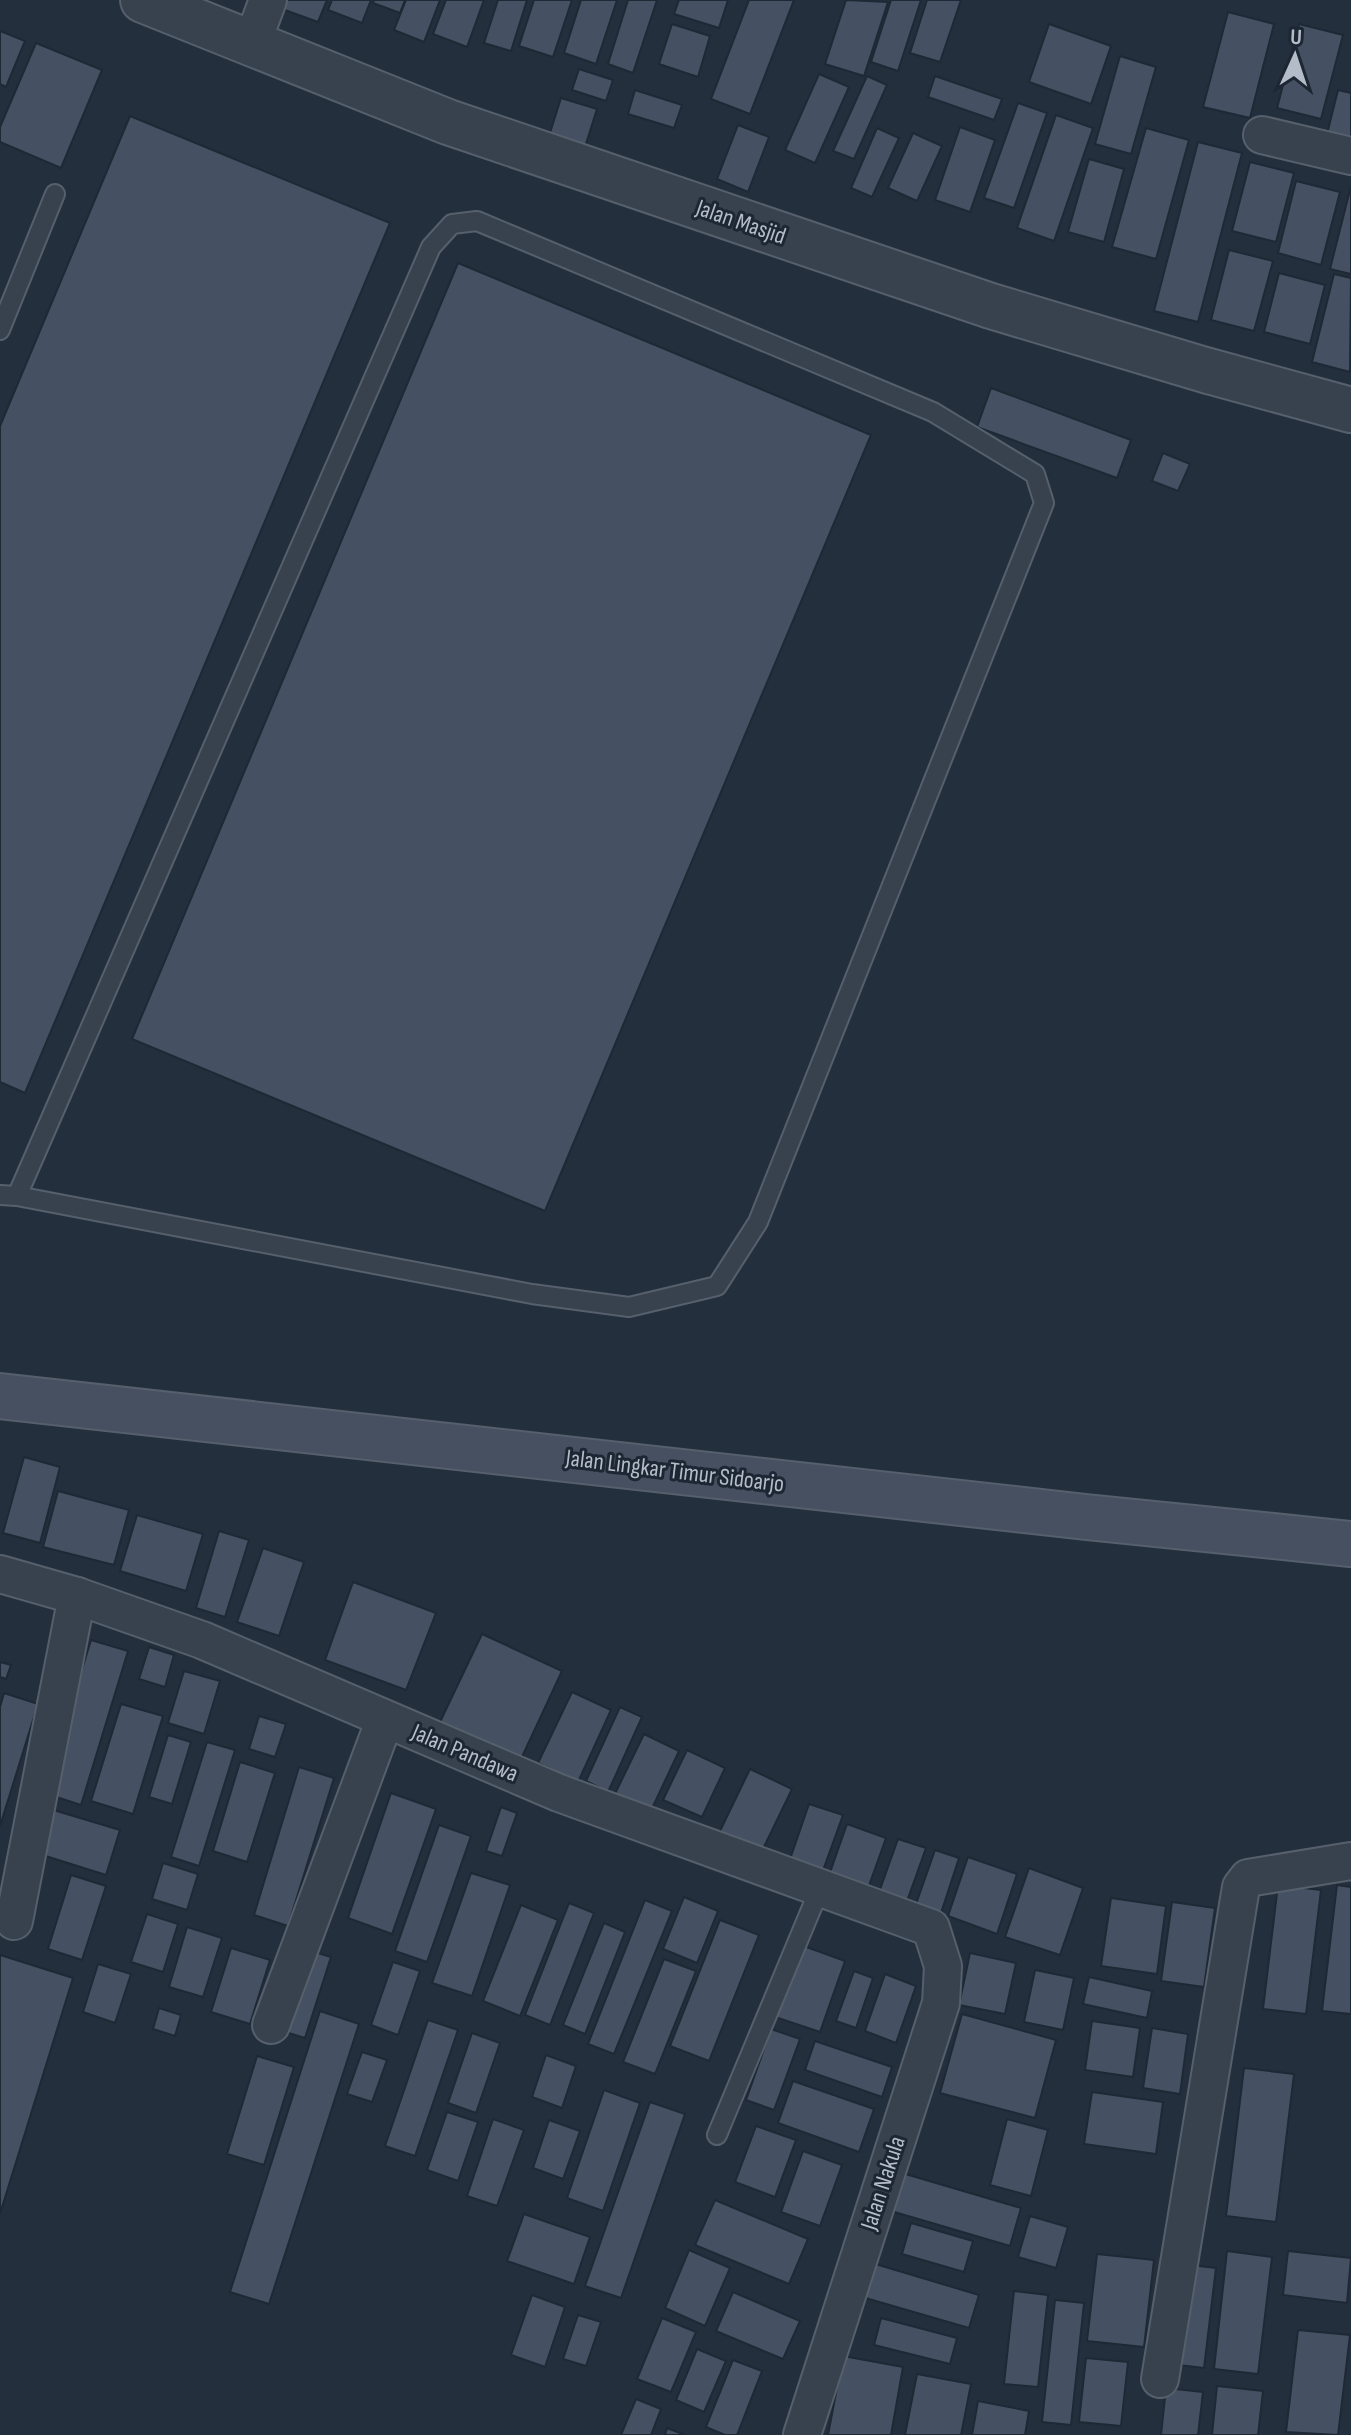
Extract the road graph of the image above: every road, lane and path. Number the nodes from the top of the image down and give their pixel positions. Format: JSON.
{"nodes":[{"id":1,"x":143,"y":0,"type":"edge"},
{"id":2,"x":268,"y":0,"type":"edge"},
{"id":3,"x":252,"y":43,"type":"junction"},
{"id":4,"x":1262,"y":135,"type":"dead end"},
{"id":5,"x":1351,"y":156,"type":"edge"},
{"id":6,"x":55,"y":194,"type":"dead end"},
{"id":7,"x":0,"y":330,"type":"edge"},
{"id":8,"x":1351,"y":410,"type":"edge"},
{"id":9,"x":9,"y":1196,"type":"edge"},
{"id":10,"x":0,"y":1396,"type":"edge"},
{"id":11,"x":1351,"y":1544,"type":"edge"},
{"id":12,"x":0,"y":1574,"type":"edge"},
{"id":13,"x":77,"y":1596,"type":"junction"},
{"id":14,"x":385,"y":1719,"type":"junction"},
{"id":15,"x":1351,"y":1861,"type":"edge"},
{"id":16,"x":820,"y":1888,"type":"junction"},
{"id":17,"x":14,"y":1921,"type":"dead end"},
{"id":18,"x":931,"y":1928,"type":"joint"},
{"id":19,"x":271,"y":2025,"type":"dead end"},
{"id":20,"x":717,"y":2135,"type":"dead end"},
{"id":21,"x":1160,"y":2379,"type":"dead end"},
{"id":22,"x":802,"y":2435,"type":"edge"}],
"edges":[{"from":1,"to":3,"type":"street","name":"Jalan Masjid"},
{"from":2,"to":3,"type":"street"},
{"from":3,"to":8,"type":"street","name":"Jalan Masjid"},
{"from":4,"to":5,"type":"street"},
{"from":6,"to":7,"type":"lane"},
{"from":9,"to":9,"type":"lane"},
{"from":10,"to":11,"type":"main road","name":"Jalan Lingkar Timur Sidoarjo"},
{"from":12,"to":13,"type":"street","name":"Jalan Pandawa"},
{"from":13,"to":14,"type":"street","name":"Jalan Pandawa"},
{"from":13,"to":17,"type":"street"},
{"from":14,"to":16,"type":"street","name":"Jalan Pandawa"},
{"from":14,"to":19,"type":"street"},
{"from":15,"to":21,"type":"street"},
{"from":16,"to":18,"type":"street","name":"Jalan Pandawa"},
{"from":16,"to":20,"type":"lane"},
{"from":18,"to":22,"type":"street","name":"Jalan Nakula"}]}
